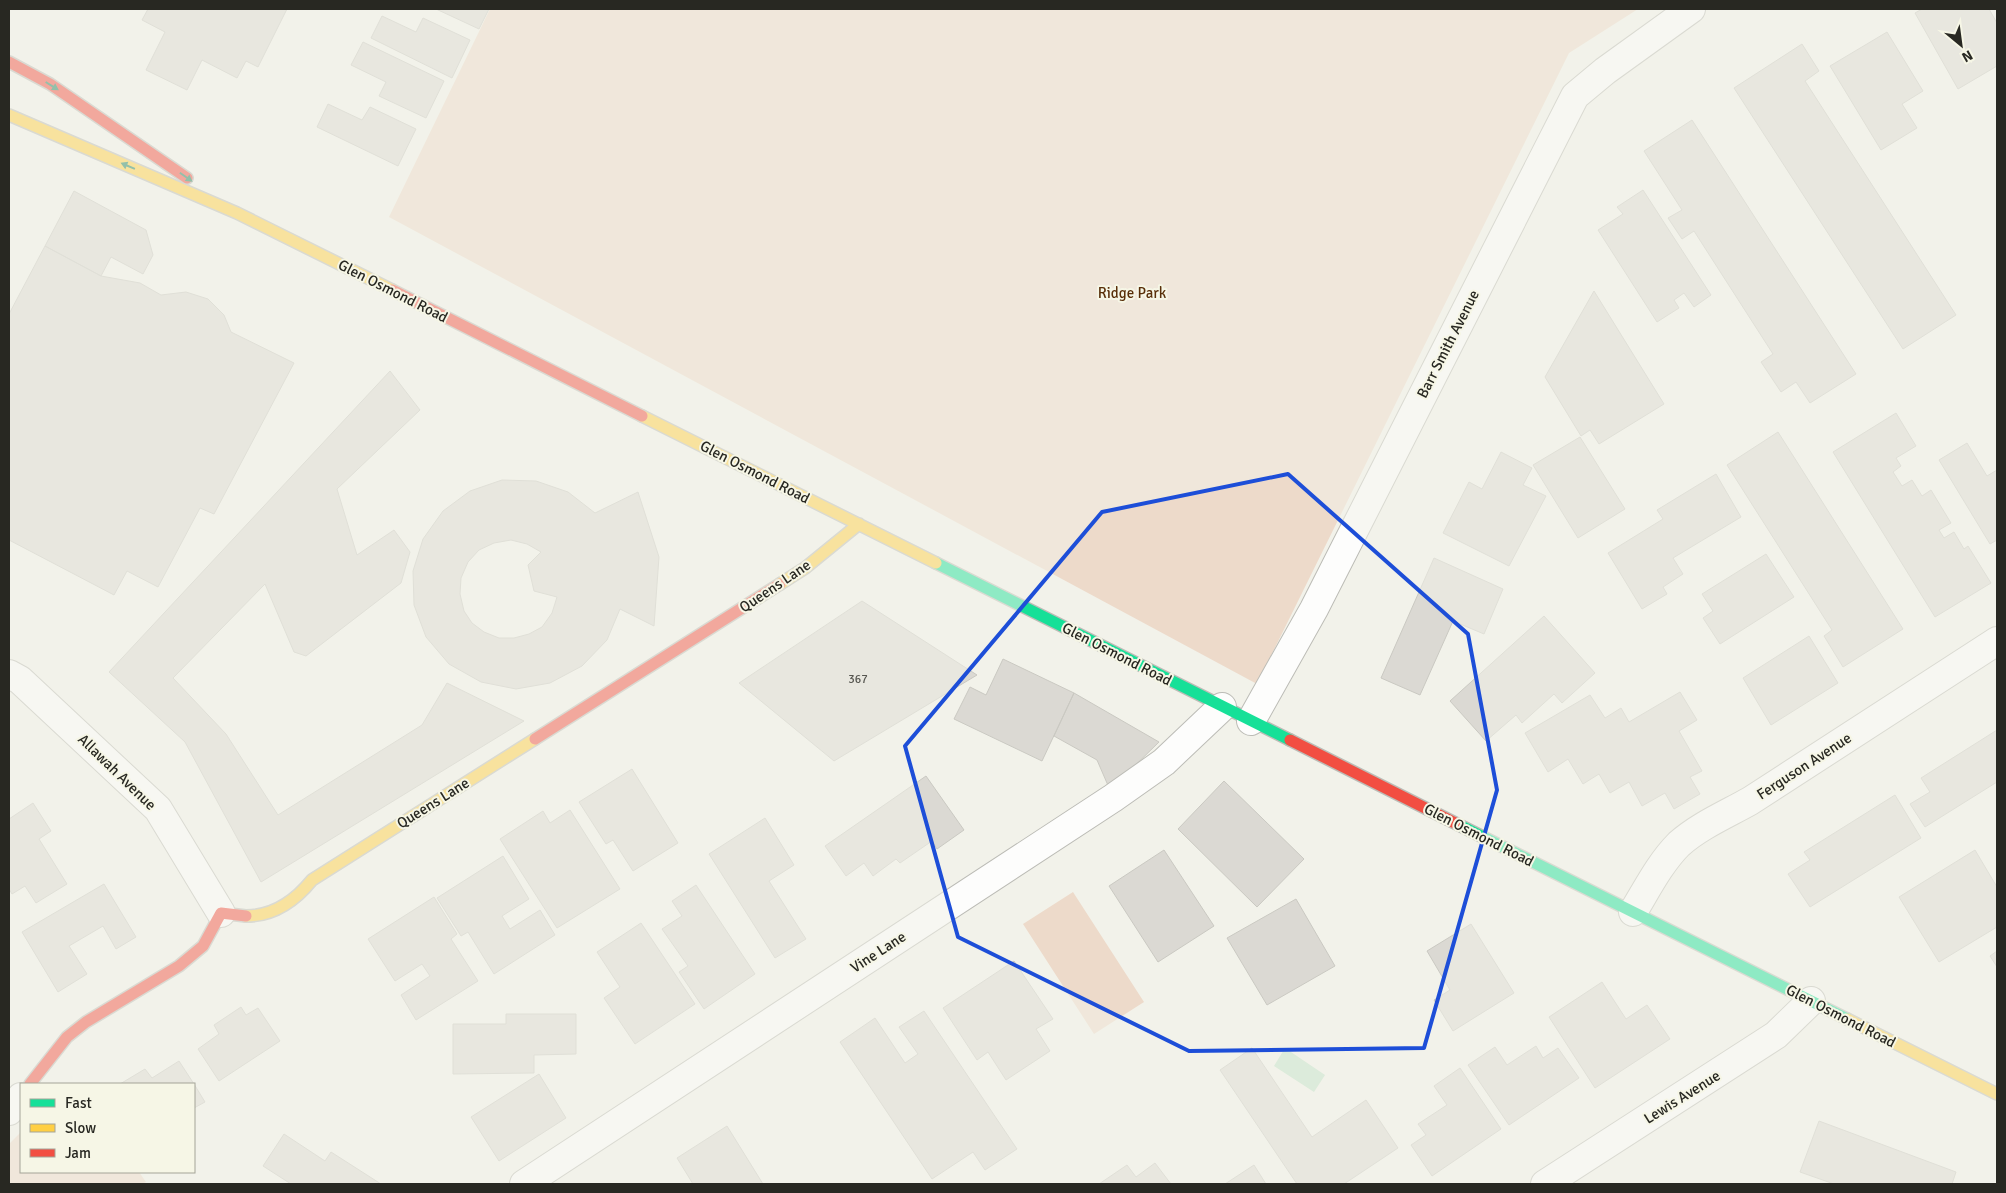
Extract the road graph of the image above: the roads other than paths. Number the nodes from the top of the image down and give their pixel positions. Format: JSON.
{"nodes":[{"id":1,"x":1692,"y":9,"type":"edge"},
{"id":2,"x":9,"y":62,"type":"edge"},
{"id":3,"x":9,"y":115,"type":"edge"},
{"id":4,"x":237,"y":213,"type":"junction"},
{"id":5,"x":859,"y":524,"type":"junction"},
{"id":6,"x":1997,"y":641,"type":"edge"},
{"id":7,"x":9,"y":674,"type":"edge"},
{"id":8,"x":1222,"y":706,"type":"junction"},
{"id":9,"x":1251,"y":721,"type":"junction"},
{"id":10,"x":1633,"y":912,"type":"junction"},
{"id":11,"x":221,"y":913,"type":"junction"},
{"id":12,"x":1811,"y":1001,"type":"junction"},
{"id":13,"x":31,"y":1083,"type":"edge"},
{"id":14,"x":1997,"y":1094,"type":"edge"},
{"id":15,"x":20,"y":1098,"type":"edge"},
{"id":16,"x":9,"y":1111,"type":"edge"},
{"id":17,"x":524,"y":1184,"type":"edge"},
{"id":18,"x":1545,"y":1184,"type":"edge"}],
"edges":[{"from":1,"to":9,"type":"street","name":"Barr Smith Avenue"},
{"from":2,"to":4,"type":"main road","name":"Glen Osmond Road","one_way":true},
{"from":4,"to":3,"type":"main road","name":"Glen Osmond Road","one_way":true},
{"from":4,"to":5,"type":"main road","name":"Glen Osmond Road"},
{"from":5,"to":8,"type":"main road","name":"Glen Osmond Road"},
{"from":5,"to":11,"type":"main road","name":"Queens Lane"},
{"from":6,"to":10,"type":"street","name":"Ferguson Avenue"},
{"from":7,"to":11,"type":"street","name":"Allawah Avenue"},
{"from":8,"to":9,"type":"main road","name":"Glen Osmond Road"},
{"from":8,"to":17,"type":"street","name":"Vine Lane"},
{"from":9,"to":10,"type":"main road","name":"Glen Osmond Road"},
{"from":10,"to":12,"type":"main road","name":"Glen Osmond Road"},
{"from":11,"to":13,"type":"main road"},
{"from":12,"to":14,"type":"main road","name":"Glen Osmond Road"},
{"from":12,"to":18,"type":"street","name":"Lewis Avenue"},
{"from":15,"to":16,"type":"street"}]}
